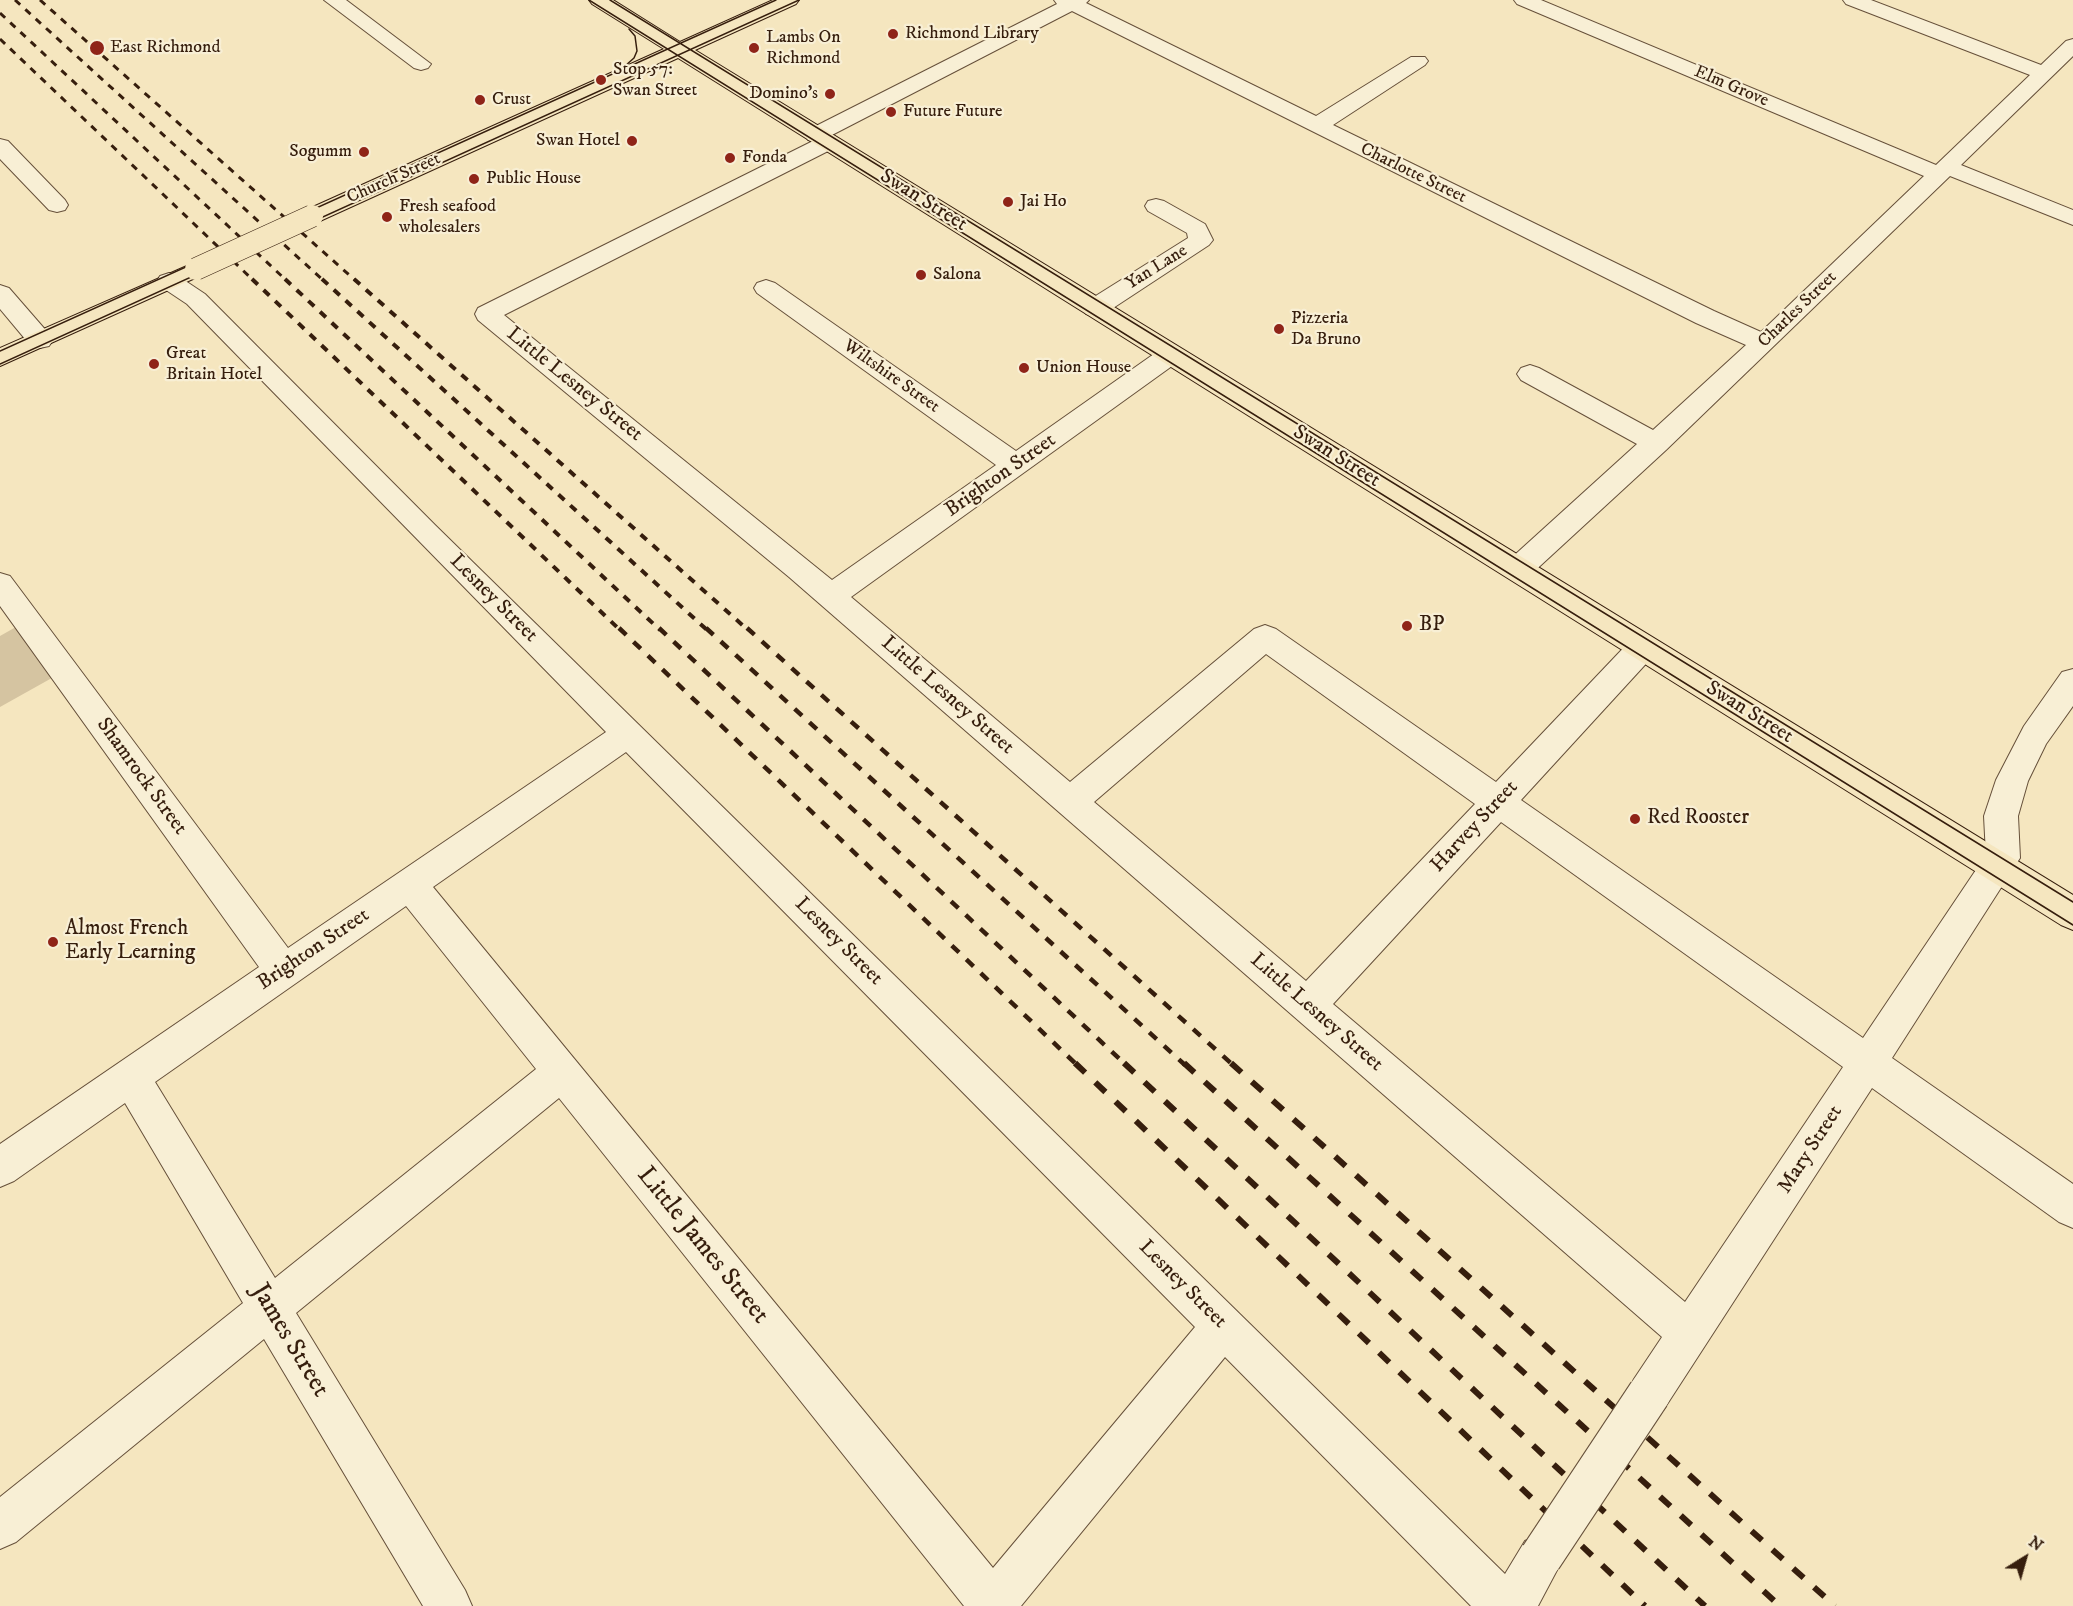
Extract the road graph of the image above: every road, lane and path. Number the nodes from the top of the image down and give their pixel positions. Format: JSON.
{"nodes":[{"id":1,"x":334,"y":0,"type":"edge"},
{"id":2,"x":600,"y":0,"type":"edge"},
{"id":3,"x":789,"y":0,"type":"edge"},
{"id":4,"x":1524,"y":0,"type":"edge"},
{"id":5,"x":1853,"y":0,"type":"edge"},
{"id":6,"x":1072,"y":1,"type":"edge"},
{"id":7,"x":2073,"y":45,"type":"edge"},
{"id":8,"x":678,"y":50,"type":"junction"},
{"id":9,"x":1418,"y":61,"type":"dead end"},
{"id":10,"x":421,"y":64,"type":"dead end"},
{"id":11,"x":2044,"y":73,"type":"junction"},
{"id":12,"x":1316,"y":126,"type":"junction"},
{"id":13,"x":822,"y":139,"type":"junction"},
{"id":14,"x":0,"y":146,"type":"edge"},
{"id":15,"x":1942,"y":170,"type":"junction"},
{"id":16,"x":57,"y":205,"type":"dead end"},
{"id":17,"x":1156,"y":206,"type":"dead end"},
{"id":18,"x":2073,"y":218,"type":"edge"},
{"id":19,"x":183,"y":275,"type":"junction"},
{"id":20,"x":766,"y":288,"type":"dead end"},
{"id":21,"x":0,"y":293,"type":"edge"},
{"id":22,"x":1095,"y":308,"type":"junction"},
{"id":23,"x":40,"y":340,"type":"junction"},
{"id":24,"x":1764,"y":343,"type":"junction"},
{"id":25,"x":1170,"y":355,"type":"junction"},
{"id":26,"x":0,"y":358,"type":"edge"},
{"id":27,"x":1530,"y":374,"type":"dead end"},
{"id":28,"x":1656,"y":442,"type":"junction"},
{"id":29,"x":1016,"y":465,"type":"junction"},
{"id":30,"x":1518,"y":569,"type":"junction"},
{"id":31,"x":0,"y":584,"type":"edge"},
{"id":32,"x":831,"y":596,"type":"junction"},
{"id":33,"x":1643,"y":647,"type":"junction"},
{"id":34,"x":2073,"y":681,"type":"edge"},
{"id":35,"x":629,"y":733,"type":"junction"},
{"id":36,"x":1070,"y":802,"type":"junction"},
{"id":37,"x":1499,"y":802,"type":"junction"},
{"id":38,"x":1997,"y":867,"type":"junction"},
{"id":39,"x":410,"y":885,"type":"junction"},
{"id":40,"x":2073,"y":914,"type":"edge"},
{"id":41,"x":283,"y":971,"type":"junction"},
{"id":42,"x":1307,"y":1006,"type":"junction"},
{"id":43,"x":1868,"y":1063,"type":"junction"},
{"id":44,"x":561,"y":1072,"type":"junction"},
{"id":45,"x":130,"y":1076,"type":"junction"},
{"id":46,"x":0,"y":1167,"type":"edge"},
{"id":47,"x":2073,"y":1208,"type":"edge"},
{"id":48,"x":268,"y":1307,"type":"junction"},
{"id":49,"x":1223,"y":1326,"type":"junction"},
{"id":50,"x":1690,"y":1334,"type":"junction"},
{"id":51,"x":0,"y":1526,"type":"edge"},
{"id":52,"x":993,"y":1605,"type":"edge"},
{"id":53,"x":449,"y":1606,"type":"edge"},
{"id":54,"x":1504,"y":1606,"type":"edge"},
{"id":55,"x":1512,"y":1606,"type":"edge"}],
"edges":[{"from":1,"to":10,"type":"street"},
{"from":2,"to":8,"type":"main road","name":"Swan Street"},
{"from":3,"to":8,"type":"main road","name":"Church Street"},
{"from":4,"to":15,"type":"street","name":"Elm Grove"},
{"from":5,"to":11,"type":"street"},
{"from":6,"to":12,"type":"street","name":"Charlotte Street"},
{"from":6,"to":13,"type":"street"},
{"from":7,"to":11,"type":"street","name":"Charles Street"},
{"from":8,"to":13,"type":"main road","name":"Swan Street"},
{"from":8,"to":19,"type":"main road","name":"Church Street","bridge":true},
{"from":9,"to":12,"type":"street"},
{"from":11,"to":15,"type":"street","name":"Charles Street"},
{"from":12,"to":24,"type":"street","name":"Charlotte Street"},
{"from":13,"to":22,"type":"main road","name":"Swan Street"},
{"from":13,"to":32,"type":"street","name":"Little Lesney Street"},
{"from":14,"to":16,"type":"street"},
{"from":15,"to":18,"type":"street","name":"Elm Grove"},
{"from":15,"to":24,"type":"street","name":"Charles Street"},
{"from":17,"to":22,"type":"street","name":"Yan Lane"},
{"from":19,"to":23,"type":"main road","name":"Church Street"},
{"from":19,"to":35,"type":"street","name":"Lesney Street"},
{"from":20,"to":29,"type":"street","name":"Wiltshire Street"},
{"from":21,"to":23,"type":"street"},
{"from":22,"to":25,"type":"main road","name":"Swan Street"},
{"from":23,"to":26,"type":"main road","name":"Church Street"},
{"from":24,"to":28,"type":"street","name":"Charles Street"},
{"from":25,"to":29,"type":"street","name":"Brighton Street"},
{"from":25,"to":30,"type":"main road","name":"Swan Street"},
{"from":27,"to":28,"type":"street"},
{"from":28,"to":30,"type":"street","name":"Charles Street"},
{"from":29,"to":32,"type":"street","name":"Brighton Street"},
{"from":30,"to":33,"type":"main road","name":"Swan Street"},
{"from":31,"to":41,"type":"street","name":"Shamrock Street"},
{"from":32,"to":36,"type":"street","name":"Little Lesney Street"},
{"from":33,"to":37,"type":"street","name":"Harvey Street"},
{"from":33,"to":38,"type":"main road","name":"Swan Street"},
{"from":34,"to":38,"type":"street","name":"Mary Street"},
{"from":35,"to":39,"type":"street","name":"Brighton Street"},
{"from":35,"to":49,"type":"street","name":"Lesney Street"},
{"from":36,"to":37,"type":"street"},
{"from":36,"to":42,"type":"street","name":"Little Lesney Street"},
{"from":37,"to":42,"type":"street","name":"Harvey Street"},
{"from":37,"to":43,"type":"street"},
{"from":38,"to":40,"type":"main road","name":"Swan Street"},
{"from":38,"to":43,"type":"street","name":"Mary Street"},
{"from":39,"to":41,"type":"street","name":"Brighton Street"},
{"from":39,"to":44,"type":"street","name":"Little James Street"},
{"from":41,"to":45,"type":"street","name":"Brighton Street"},
{"from":42,"to":50,"type":"street","name":"Little Lesney Street"},
{"from":43,"to":47,"type":"street"},
{"from":43,"to":50,"type":"street","name":"Mary Street"},
{"from":44,"to":48,"type":"street"},
{"from":44,"to":52,"type":"street","name":"Little James Street"},
{"from":45,"to":46,"type":"street","name":"Brighton Street"},
{"from":45,"to":48,"type":"street","name":"James Street"},
{"from":48,"to":51,"type":"street"},
{"from":48,"to":53,"type":"street","name":"James Street"},
{"from":49,"to":52,"type":"street"},
{"from":49,"to":54,"type":"street","name":"Lesney Street"},
{"from":50,"to":55,"type":"street","name":"Mary Street","bridge":true}]}
